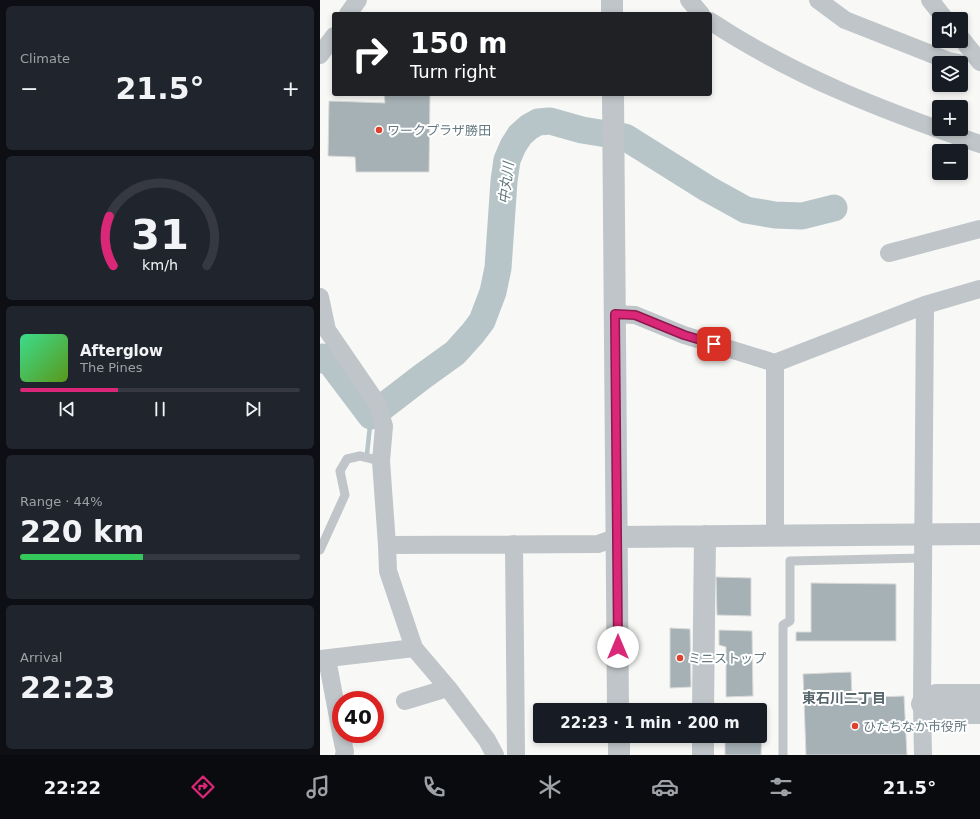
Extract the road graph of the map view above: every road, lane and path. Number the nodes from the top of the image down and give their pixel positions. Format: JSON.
{"nodes":[{"id":1,"x":358,"y":0,"type":"edge"},
{"id":2,"x":612,"y":0,"type":"edge"},
{"id":3,"x":689,"y":0,"type":"edge"},
{"id":4,"x":818,"y":0,"type":"edge"},
{"id":5,"x":930,"y":0,"type":"edge"},
{"id":6,"x":349,"y":12,"type":"edge"},
{"id":7,"x":612,"y":12,"type":"edge"},
{"id":8,"x":700,"y":12,"type":"edge"},
{"id":9,"x":939,"y":12,"type":"edge"},
{"id":10,"x":712,"y":22,"type":"edge"},
{"id":11,"x":332,"y":39,"type":"edge"},
{"id":12,"x":968,"y":47,"type":"edge"},
{"id":13,"x":320,"y":55,"type":"edge"},
{"id":14,"x":936,"y":56,"type":"edge"},
{"id":15,"x":980,"y":62,"type":"edge"},
{"id":16,"x":968,"y":65,"type":"edge"},
{"id":17,"x":980,"y":68,"type":"edge"},
{"id":18,"x":613,"y":96,"type":"edge"},
{"id":19,"x":980,"y":144,"type":"edge"},
{"id":20,"x":980,"y":229,"type":"edge"},
{"id":21,"x":889,"y":253,"type":"dead end"},
{"id":22,"x":980,"y":289,"type":"edge"},
{"id":23,"x":320,"y":297,"type":"edge"},
{"id":24,"x":925,"y":305,"type":"junction"},
{"id":25,"x":615,"y":314,"type":"junction"},
{"id":26,"x":775,"y":363,"type":"junction"},
{"id":27,"x":381,"y":460,"type":"junction"},
{"id":28,"x":923,"y":534,"type":"junction"},
{"id":29,"x":980,"y":534,"type":"edge"},
{"id":30,"x":705,"y":536,"type":"junction"},
{"id":31,"x":775,"y":536,"type":"junction"},
{"id":32,"x":618,"y":537,"type":"junction"},
{"id":33,"x":514,"y":544,"type":"junction"},
{"id":34,"x":387,"y":545,"type":"junction"},
{"id":35,"x":320,"y":550,"type":"edge"},
{"id":36,"x":922,"y":558,"type":"junction"},
{"id":37,"x":414,"y":648,"type":"junction"},
{"id":38,"x":323,"y":659,"type":"edge"},
{"id":39,"x":448,"y":688,"type":"junction"},
{"id":40,"x":980,"y":695,"type":"edge"},
{"id":41,"x":332,"y":696,"type":"edge"},
{"id":42,"x":405,"y":701,"type":"dead end"},
{"id":43,"x":618,"y":703,"type":"edge"},
{"id":44,"x":703,"y":703,"type":"edge"},
{"id":45,"x":922,"y":704,"type":"junction"},
{"id":46,"x":980,"y":713,"type":"edge"},
{"id":47,"x":343,"y":743,"type":"edge"},
{"id":48,"x":619,"y":743,"type":"edge"},
{"id":49,"x":703,"y":743,"type":"edge"},
{"id":50,"x":344,"y":755,"type":"edge"},
{"id":51,"x":495,"y":755,"type":"edge"},
{"id":52,"x":516,"y":755,"type":"edge"},
{"id":53,"x":619,"y":755,"type":"edge"},
{"id":54,"x":703,"y":755,"type":"edge"},
{"id":55,"x":783,"y":755,"type":"edge"},
{"id":56,"x":923,"y":755,"type":"edge"}],
"edges":[{"from":1,"to":6,"type":"street"},
{"from":2,"to":7,"type":"street"},
{"from":3,"to":8,"type":"street"},
{"from":4,"to":14,"type":"street"},
{"from":5,"to":9,"type":"street"},
{"from":10,"to":19,"type":"street"},
{"from":11,"to":13,"type":"street"},
{"from":12,"to":15,"type":"street"},
{"from":16,"to":17,"type":"street"},
{"from":18,"to":25,"type":"street"},
{"from":20,"to":21,"type":"street"},
{"from":22,"to":24,"type":"street"},
{"from":23,"to":27,"type":"street"},
{"from":24,"to":26,"type":"street"},
{"from":24,"to":28,"type":"street"},
{"from":25,"to":26,"type":"street"},
{"from":25,"to":32,"type":"street"},
{"from":26,"to":31,"type":"street"},
{"from":27,"to":34,"type":"street"},
{"from":27,"to":35,"type":"lane"},
{"from":28,"to":29,"type":"street"},
{"from":28,"to":31,"type":"street"},
{"from":28,"to":36,"type":"street"},
{"from":30,"to":31,"type":"street"},
{"from":30,"to":32,"type":"street"},
{"from":30,"to":44,"type":"street"},
{"from":32,"to":33,"type":"street"},
{"from":32,"to":43,"type":"street"},
{"from":33,"to":34,"type":"street"},
{"from":33,"to":52,"type":"street"},
{"from":34,"to":37,"type":"street"},
{"from":36,"to":45,"type":"street"},
{"from":36,"to":55,"type":"lane"},
{"from":37,"to":38,"type":"street"},
{"from":37,"to":39,"type":"street"},
{"from":38,"to":41,"type":"street"},
{"from":39,"to":42,"type":"street"},
{"from":39,"to":51,"type":"street"},
{"from":40,"to":45,"type":"street"},
{"from":45,"to":46,"type":"street"},
{"from":45,"to":56,"type":"street"},
{"from":47,"to":50,"type":"street"},
{"from":48,"to":53,"type":"street"},
{"from":49,"to":54,"type":"street"}]}
